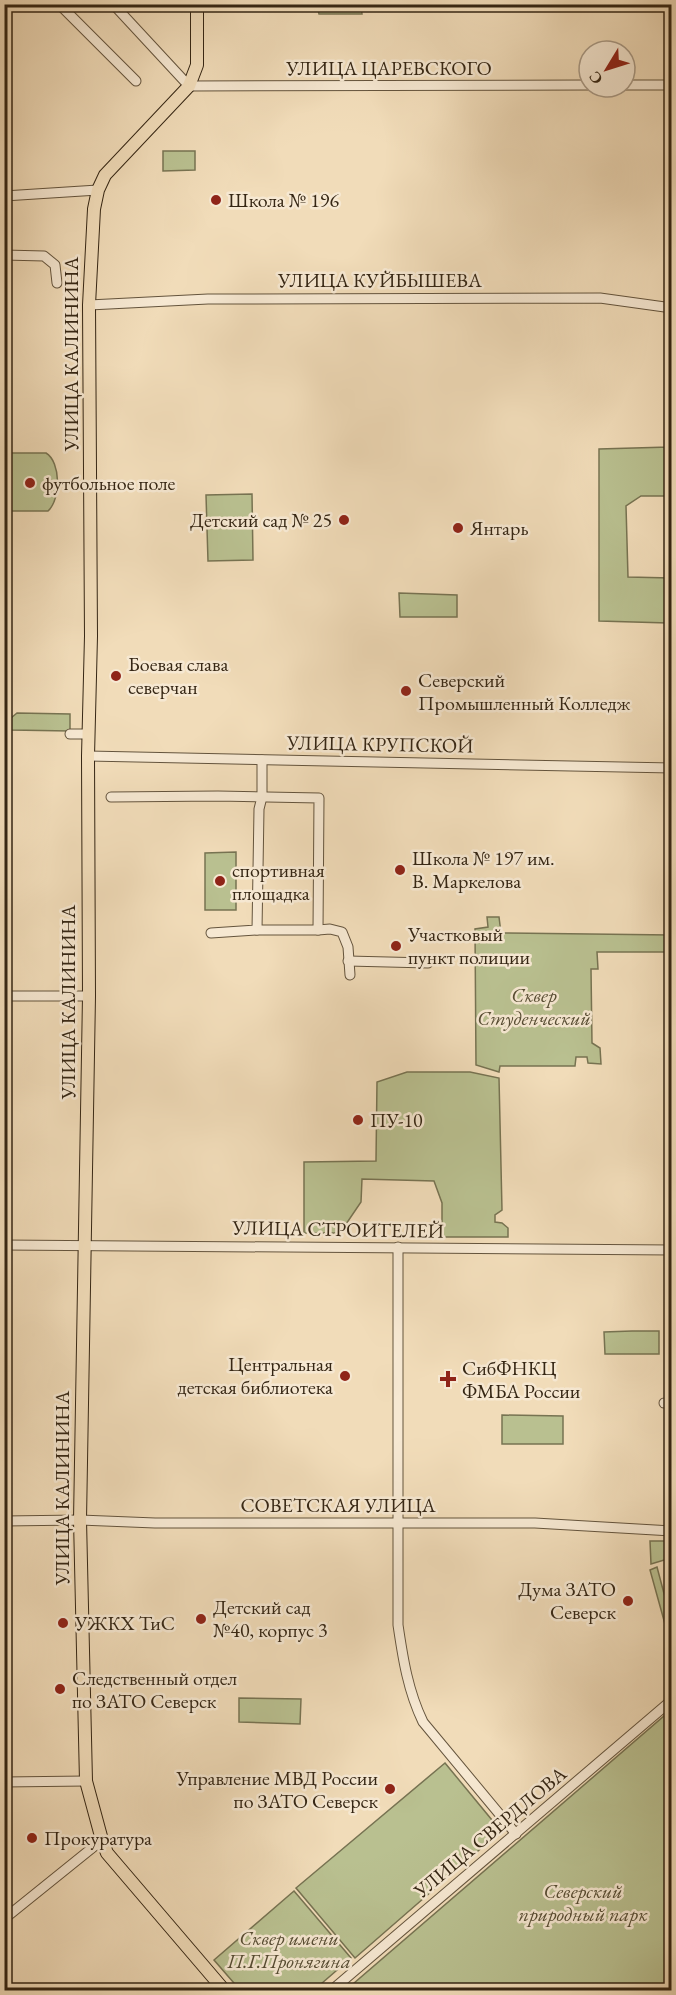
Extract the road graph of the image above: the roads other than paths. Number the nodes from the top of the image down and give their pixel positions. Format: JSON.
{"nodes":[{"id":1,"x":59,"y":4,"type":"edge"},
{"id":2,"x":113,"y":4,"type":"edge"},
{"id":3,"x":197,"y":4,"type":"edge"},
{"id":4,"x":136,"y":81,"type":"dead end"},
{"id":5,"x":577,"y":85,"type":"edge"},
{"id":6,"x":637,"y":85,"type":"edge"},
{"id":7,"x":672,"y":85,"type":"edge"},
{"id":8,"x":189,"y":86,"type":"junction"},
{"id":9,"x":98,"y":190,"type":"junction"},
{"id":10,"x":4,"y":196,"type":"edge"},
{"id":11,"x":4,"y":255,"type":"edge"},
{"id":12,"x":57,"y":283,"type":"dead end"},
{"id":13,"x":89,"y":305,"type":"junction"},
{"id":14,"x":672,"y":308,"type":"edge"},
{"id":15,"x":70,"y":734,"type":"dead end"},
{"id":16,"x":88,"y":734,"type":"junction"},
{"id":17,"x":88,"y":756,"type":"junction"},
{"id":18,"x":262,"y":760,"type":"junction"},
{"id":19,"x":672,"y":768,"type":"edge"},
{"id":20,"x":111,"y":797,"type":"dead end"},
{"id":21,"x":262,"y":797,"type":"junction"},
{"id":22,"x":257,"y":930,"type":"junction"},
{"id":23,"x":318,"y":930,"type":"junction"},
{"id":24,"x":212,"y":933,"type":"dead end"},
{"id":25,"x":348,"y":962,"type":"junction"},
{"id":26,"x":428,"y":963,"type":"dead end"},
{"id":27,"x":350,"y":975,"type":"dead end"},
{"id":28,"x":4,"y":996,"type":"edge"},
{"id":29,"x":89,"y":996,"type":"junction"},
{"id":30,"x":85,"y":1244,"type":"junction"},
{"id":31,"x":4,"y":1245,"type":"edge"},
{"id":32,"x":398,"y":1247,"type":"junction"},
{"id":33,"x":672,"y":1250,"type":"edge"},
{"id":34,"x":80,"y":1520,"type":"junction"},
{"id":35,"x":4,"y":1521,"type":"edge"},
{"id":36,"x":399,"y":1523,"type":"junction"},
{"id":37,"x":672,"y":1531,"type":"edge"},
{"id":38,"x":672,"y":1700,"type":"edge"},
{"id":39,"x":86,"y":1781,"type":"junction"},
{"id":40,"x":4,"y":1782,"type":"edge"},
{"id":41,"x":516,"y":1833,"type":"junction"},
{"id":42,"x":102,"y":1840,"type":"junction"},
{"id":43,"x":4,"y":1919,"type":"edge"},
{"id":44,"x":224,"y":1990,"type":"edge"},
{"id":45,"x":332,"y":1990,"type":"edge"}],
"edges":[{"from":1,"to":4,"type":"street"},
{"from":2,"to":8,"type":"street"},
{"from":3,"to":8,"type":"main road","name":"УЛИЦА КАЛИНИНА"},
{"from":5,"to":8,"type":"street","name":"УЛИЦА ЦАРЕВСКОГО"},
{"from":6,"to":7,"type":"street"},
{"from":8,"to":9,"type":"main road","name":"УЛИЦА КАЛИНИНА"},
{"from":9,"to":10,"type":"street"},
{"from":9,"to":13,"type":"main road","name":"УЛИЦА КАЛИНИНА"},
{"from":11,"to":12,"type":"street"},
{"from":13,"to":14,"type":"street","name":"УЛИЦА КУЙБЫШЕВА"},
{"from":13,"to":16,"type":"main road","name":"УЛИЦА КАЛИНИНА"},
{"from":15,"to":16,"type":"street"},
{"from":16,"to":17,"type":"main road","name":"УЛИЦА КАЛИНИНА"},
{"from":17,"to":18,"type":"street","name":"УЛИЦА КРУПСКОЙ"},
{"from":17,"to":29,"type":"main road","name":"УЛИЦА КАЛИНИНА"},
{"from":18,"to":19,"type":"street","name":"УЛИЦА КРУПСКОЙ"},
{"from":18,"to":21,"type":"street"},
{"from":20,"to":21,"type":"street"},
{"from":21,"to":22,"type":"street"},
{"from":21,"to":23,"type":"street"},
{"from":22,"to":23,"type":"street"},
{"from":22,"to":24,"type":"street"},
{"from":23,"to":25,"type":"street"},
{"from":25,"to":26,"type":"street"},
{"from":25,"to":27,"type":"street"},
{"from":28,"to":29,"type":"street"},
{"from":29,"to":30,"type":"main road","name":"УЛИЦА КАЛИНИНА"},
{"from":30,"to":31,"type":"street","name":"УЛИЦА СТРОИТЕЛЕЙ"},
{"from":30,"to":32,"type":"street","name":"УЛИЦА СТРОИТЕЛЕЙ"},
{"from":30,"to":34,"type":"main road","name":"УЛИЦА КАЛИНИНА"},
{"from":32,"to":33,"type":"street","name":"УЛИЦА СТРОИТЕЛЕЙ"},
{"from":32,"to":36,"type":"street"},
{"from":34,"to":35,"type":"street","name":"СОВЕТСКАЯ УЛИЦА"},
{"from":34,"to":36,"type":"street","name":"СОВЕТСКАЯ УЛИЦА"},
{"from":34,"to":39,"type":"main road","name":"УЛИЦА КАЛИНИНА"},
{"from":36,"to":37,"type":"street","name":"СОВЕТСКАЯ УЛИЦА"},
{"from":36,"to":41,"type":"street"},
{"from":38,"to":41,"type":"street","name":"УЛИЦА СВЕРДЛОВА"},
{"from":39,"to":40,"type":"street"},
{"from":39,"to":42,"type":"main road","name":"УЛИЦА КАЛИНИНА"},
{"from":41,"to":45,"type":"street","name":"УЛИЦА СВЕРДЛОВА"},
{"from":42,"to":43,"type":"street"},
{"from":42,"to":44,"type":"main road","name":"УЛИЦА КАЛИНИНА"}]}
